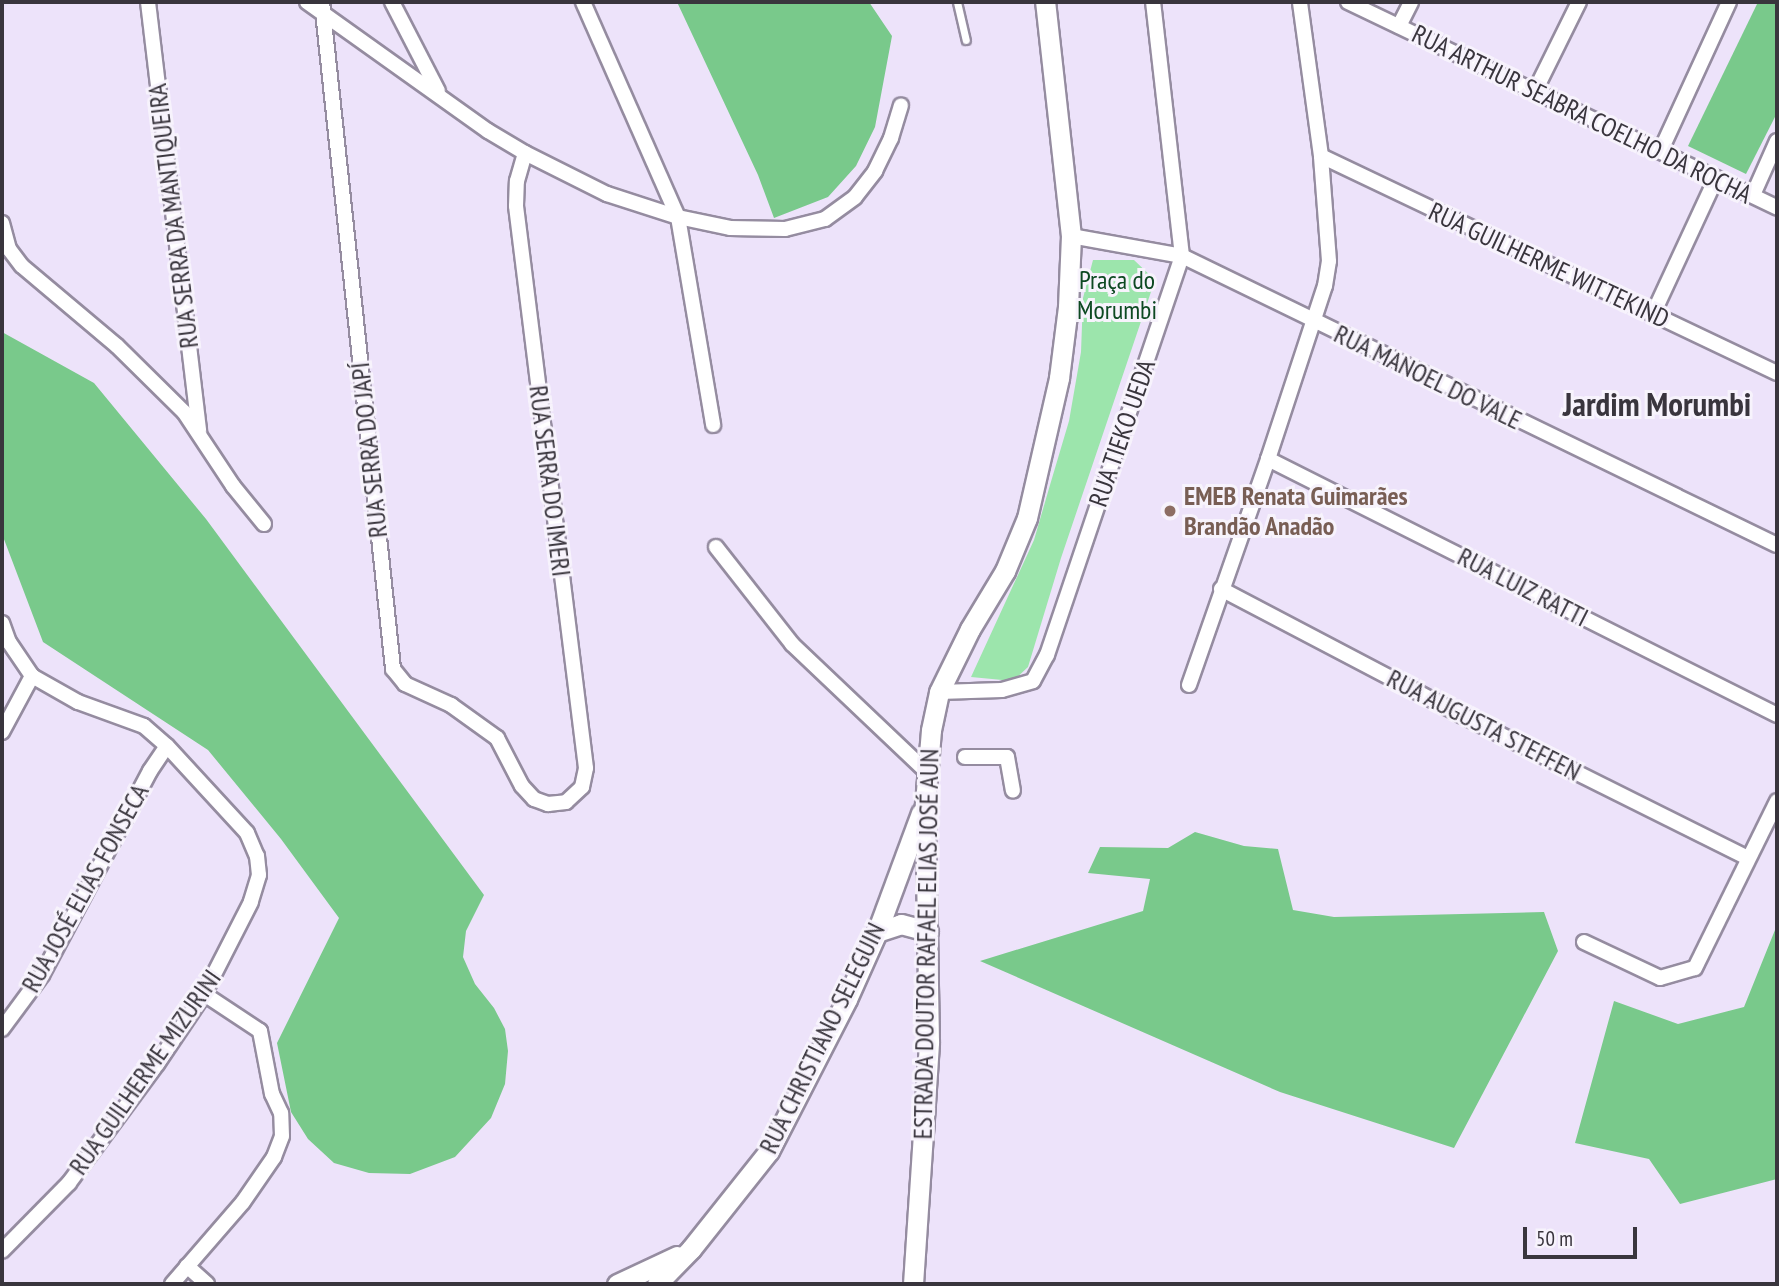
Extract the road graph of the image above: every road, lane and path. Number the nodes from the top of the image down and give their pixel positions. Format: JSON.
{"nodes":[{"id":1,"x":148,"y":2,"type":"edge"},
{"id":2,"x":307,"y":2,"type":"edge"},
{"id":3,"x":392,"y":2,"type":"edge"},
{"id":4,"x":583,"y":2,"type":"edge"},
{"id":5,"x":957,"y":2,"type":"edge"},
{"id":6,"x":1045,"y":2,"type":"edge"},
{"id":7,"x":1153,"y":2,"type":"edge"},
{"id":8,"x":1300,"y":2,"type":"edge"},
{"id":9,"x":1348,"y":2,"type":"edge"},
{"id":10,"x":1411,"y":2,"type":"edge"},
{"id":11,"x":1579,"y":2,"type":"edge"},
{"id":12,"x":1729,"y":2,"type":"edge"},
{"id":13,"x":323,"y":8,"type":"edge"},
{"id":14,"x":1399,"y":26,"type":"junction"},
{"id":15,"x":966,"y":40,"type":"dead end"},
{"id":16,"x":1535,"y":91,"type":"junction"},
{"id":17,"x":439,"y":94,"type":"junction"},
{"id":18,"x":901,"y":106,"type":"dead end"},
{"id":19,"x":1777,"y":141,"type":"edge"},
{"id":20,"x":1661,"y":150,"type":"junction"},
{"id":21,"x":525,"y":153,"type":"junction"},
{"id":22,"x":1321,"y":156,"type":"junction"},
{"id":23,"x":1716,"y":178,"type":"junction"},
{"id":24,"x":1753,"y":195,"type":"junction"},
{"id":25,"x":1777,"y":208,"type":"edge"},
{"id":26,"x":678,"y":217,"type":"junction"},
{"id":27,"x":2,"y":223,"type":"edge"},
{"id":28,"x":1071,"y":236,"type":"junction"},
{"id":29,"x":1182,"y":256,"type":"junction"},
{"id":30,"x":1653,"y":314,"type":"junction"},
{"id":31,"x":1311,"y":320,"type":"junction"},
{"id":32,"x":1777,"y":373,"type":"edge"},
{"id":33,"x":713,"y":425,"type":"dead end"},
{"id":34,"x":199,"y":431,"type":"junction"},
{"id":35,"x":1268,"y":459,"type":"junction"},
{"id":36,"x":264,"y":524,"type":"dead end"},
{"id":37,"x":1777,"y":544,"type":"edge"},
{"id":38,"x":716,"y":547,"type":"dead end"},
{"id":39,"x":1221,"y":589,"type":"junction"},
{"id":40,"x":2,"y":622,"type":"edge"},
{"id":41,"x":32,"y":676,"type":"junction"},
{"id":42,"x":1189,"y":685,"type":"dead end"},
{"id":43,"x":939,"y":692,"type":"junction"},
{"id":44,"x":1777,"y":715,"type":"edge"},
{"id":45,"x":2,"y":732,"type":"edge"},
{"id":46,"x":167,"y":746,"type":"junction"},
{"id":47,"x":965,"y":757,"type":"dead end"},
{"id":48,"x":928,"y":773,"type":"junction"},
{"id":49,"x":1013,"y":790,"type":"dead end"},
{"id":50,"x":1777,"y":801,"type":"edge"},
{"id":51,"x":566,"y":802,"type":"joint"},
{"id":52,"x":925,"y":803,"type":"junction"},
{"id":53,"x":1748,"y":858,"type":"junction"},
{"id":54,"x":928,"y":931,"type":"junction"},
{"id":55,"x":877,"y":932,"type":"junction"},
{"id":56,"x":1584,"y":942,"type":"dead end"},
{"id":57,"x":204,"y":994,"type":"junction"},
{"id":58,"x":2,"y":1029,"type":"edge"},
{"id":59,"x":691,"y":1249,"type":"junction"},
{"id":60,"x":2,"y":1251,"type":"edge"},
{"id":61,"x":187,"y":1266,"type":"junction"},
{"id":62,"x":172,"y":1284,"type":"edge"},
{"id":63,"x":207,"y":1284,"type":"edge"},
{"id":64,"x":617,"y":1284,"type":"edge"},
{"id":65,"x":657,"y":1284,"type":"edge"},
{"id":66,"x":913,"y":1284,"type":"edge"}],
"edges":[{"from":1,"to":34,"type":"street","name":"RUA SERRA DA MANTIQUEIRA"},
{"from":2,"to":13,"type":"street"},
{"from":3,"to":17,"type":"street"},
{"from":4,"to":26,"type":"street"},
{"from":5,"to":15,"type":"lane"},
{"from":6,"to":28,"type":"main road","name":"ESTRADA DOUTOR RAFAEL ELIAS JOSÉ AUN"},
{"from":7,"to":29,"type":"street","name":"RUA TIEKO UEDA"},
{"from":8,"to":22,"type":"street"},
{"from":9,"to":14,"type":"street","name":"RUA ARTHUR SEABRA COELHO DA ROCHA"},
{"from":10,"to":14,"type":"street"},
{"from":11,"to":16,"type":"street"},
{"from":12,"to":20,"type":"street"},
{"from":13,"to":17,"type":"street"},
{"from":13,"to":51,"type":"street","name":"RUA SERRA DO JAPÍ"},
{"from":14,"to":16,"type":"street","name":"RUA ARTHUR SEABRA COELHO DA ROCHA"},
{"from":16,"to":20,"type":"street","name":"RUA ARTHUR SEABRA COELHO DA ROCHA"},
{"from":17,"to":21,"type":"street"},
{"from":18,"to":26,"type":"street"},
{"from":19,"to":24,"type":"street"},
{"from":20,"to":23,"type":"street","name":"RUA ARTHUR SEABRA COELHO DA ROCHA"},
{"from":21,"to":26,"type":"street"},
{"from":21,"to":51,"type":"street","name":"RUA SERRA DO IMERI"},
{"from":22,"to":30,"type":"street","name":"RUA GUILHERME WITTEKIND"},
{"from":22,"to":31,"type":"street"},
{"from":23,"to":24,"type":"street","name":"RUA ARTHUR SEABRA COELHO DA ROCHA"},
{"from":23,"to":30,"type":"street"},
{"from":24,"to":25,"type":"street","name":"RUA ARTHUR SEABRA COELHO DA ROCHA"},
{"from":26,"to":33,"type":"street"},
{"from":27,"to":34,"type":"street"},
{"from":28,"to":29,"type":"street","name":"RUA MANOEL DO VALE"},
{"from":28,"to":43,"type":"main road","name":"ESTRADA DOUTOR RAFAEL ELIAS JOSÉ AUN"},
{"from":29,"to":31,"type":"street","name":"RUA MANOEL DO VALE"},
{"from":29,"to":43,"type":"street","name":"RUA TIEKO UEDA"},
{"from":30,"to":32,"type":"street","name":"RUA GUILHERME WITTEKIND"},
{"from":31,"to":35,"type":"street"},
{"from":31,"to":37,"type":"street","name":"RUA MANOEL DO VALE"},
{"from":34,"to":36,"type":"street"},
{"from":35,"to":39,"type":"street"},
{"from":35,"to":44,"type":"street","name":"RUA LUIZ RATTI"},
{"from":38,"to":48,"type":"street"},
{"from":39,"to":42,"type":"street"},
{"from":39,"to":53,"type":"street","name":"RUA AUGUSTA STEFFEN"},
{"from":40,"to":41,"type":"street","name":"RUA GUILHERME MIZURINI"},
{"from":41,"to":45,"type":"street"},
{"from":41,"to":46,"type":"street","name":"RUA GUILHERME MIZURINI"},
{"from":43,"to":48,"type":"main road","name":"ESTRADA DOUTOR RAFAEL ELIAS JOSÉ AUN"},
{"from":46,"to":57,"type":"street","name":"RUA GUILHERME MIZURINI"},
{"from":46,"to":58,"type":"street","name":"RUA JOSÉ ELIAS FONSECA"},
{"from":47,"to":49,"type":"street"},
{"from":48,"to":52,"type":"main road","name":"ESTRADA DOUTOR RAFAEL ELIAS JOSÉ AUN"},
{"from":50,"to":53,"type":"street"},
{"from":52,"to":54,"type":"main road","name":"ESTRADA DOUTOR RAFAEL ELIAS JOSÉ AUN"},
{"from":52,"to":55,"type":"main road","name":"RUA CHRISTIANO SELEGUIN"},
{"from":53,"to":56,"type":"street"},
{"from":54,"to":55,"type":"main road"},
{"from":54,"to":66,"type":"main road","name":"ESTRADA DOUTOR RAFAEL ELIAS JOSÉ AUN"},
{"from":55,"to":59,"type":"main road","name":"RUA CHRISTIANO SELEGUIN"},
{"from":57,"to":60,"type":"street","name":"RUA GUILHERME MIZURINI"},
{"from":57,"to":61,"type":"street"},
{"from":59,"to":64,"type":"main road"},
{"from":59,"to":65,"type":"main road","name":"RUA CHRISTIANO SELEGUIN"},
{"from":61,"to":62,"type":"street"},
{"from":61,"to":63,"type":"street"}]}
